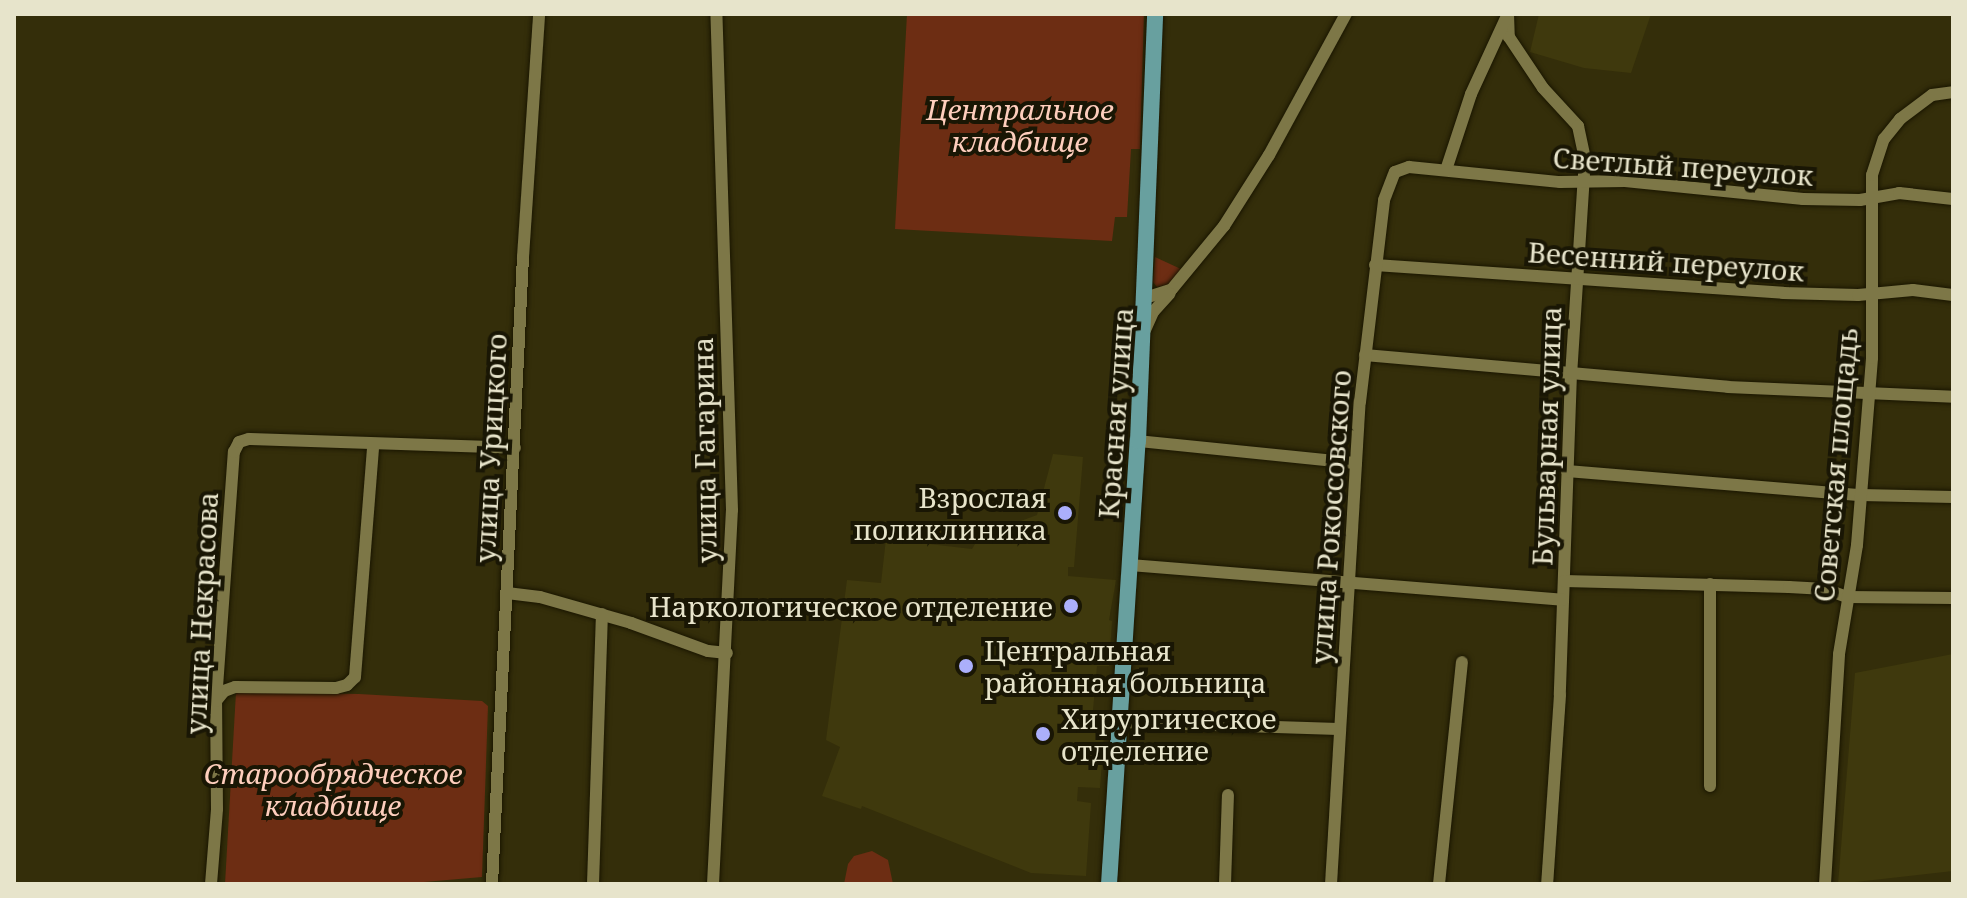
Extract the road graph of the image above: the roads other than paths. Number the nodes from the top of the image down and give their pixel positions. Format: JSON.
{"nodes":[{"id":1,"x":539,"y":14,"type":"edge"},
{"id":2,"x":716,"y":14,"type":"edge"},
{"id":3,"x":1155,"y":14,"type":"edge"},
{"id":4,"x":1346,"y":14,"type":"edge"},
{"id":5,"x":1508,"y":15,"type":"edge"},
{"id":6,"x":1952,"y":92,"type":"edge"},
{"id":7,"x":1409,"y":167,"type":"joint"},
{"id":8,"x":1446,"y":170,"type":"junction"},
{"id":9,"x":1584,"y":183,"type":"junction"},
{"id":10,"x":1953,"y":199,"type":"edge"},
{"id":11,"x":1870,"y":200,"type":"junction"},
{"id":12,"x":1375,"y":265,"type":"junction"},
{"id":13,"x":1577,"y":280,"type":"junction"},
{"id":14,"x":1178,"y":284,"type":"junction"},
{"id":15,"x":1872,"y":294,"type":"junction"},
{"id":16,"x":1953,"y":295,"type":"edge"},
{"id":17,"x":1145,"y":298,"type":"junction"},
{"id":18,"x":1143,"y":333,"type":"junction"},
{"id":19,"x":1365,"y":355,"type":"junction"},
{"id":20,"x":1571,"y":373,"type":"junction"},
{"id":21,"x":1869,"y":395,"type":"junction"},
{"id":22,"x":1953,"y":397,"type":"edge"},
{"id":23,"x":1138,"y":441,"type":"junction"},
{"id":24,"x":373,"y":446,"type":"junction"},
{"id":25,"x":515,"y":448,"type":"junction"},
{"id":26,"x":1356,"y":463,"type":"junction"},
{"id":27,"x":1567,"y":471,"type":"junction"},
{"id":28,"x":1861,"y":495,"type":"junction"},
{"id":29,"x":1953,"y":497,"type":"edge"},
{"id":30,"x":1130,"y":565,"type":"junction"},
{"id":31,"x":1348,"y":581,"type":"junction"},
{"id":32,"x":1564,"y":581,"type":"junction"},
{"id":33,"x":1710,"y":584,"type":"junction"},
{"id":34,"x":507,"y":593,"type":"junction"},
{"id":35,"x":1847,"y":597,"type":"junction"},
{"id":36,"x":1953,"y":598,"type":"edge"},
{"id":37,"x":1563,"y":600,"type":"junction"},
{"id":38,"x":602,"y":614,"type":"junction"},
{"id":39,"x":727,"y":653,"type":"junction"},
{"id":40,"x":1462,"y":662,"type":"dead end"},
{"id":41,"x":216,"y":701,"type":"junction"},
{"id":42,"x":1119,"y":722,"type":"junction"},
{"id":43,"x":1340,"y":729,"type":"junction"},
{"id":44,"x":1710,"y":786,"type":"dead end"},
{"id":45,"x":1228,"y":795,"type":"dead end"},
{"id":46,"x":211,"y":884,"type":"edge"},
{"id":47,"x":492,"y":884,"type":"edge"},
{"id":48,"x":593,"y":884,"type":"edge"},
{"id":49,"x":713,"y":884,"type":"edge"},
{"id":50,"x":1109,"y":884,"type":"edge"},
{"id":51,"x":1225,"y":884,"type":"edge"},
{"id":52,"x":1331,"y":884,"type":"edge"},
{"id":53,"x":1439,"y":884,"type":"edge"},
{"id":54,"x":1547,"y":884,"type":"edge"},
{"id":55,"x":1825,"y":884,"type":"edge"}],
"edges":[{"from":1,"to":25,"type":"street","name":"улица Урицкого"},
{"from":2,"to":39,"type":"street","name":"улица Гагарина"},
{"from":3,"to":17,"type":"main road"},
{"from":4,"to":14,"type":"street","name":"Красная улица"},
{"from":5,"to":8,"type":"street"},
{"from":5,"to":9,"type":"street","name":"Бульварная улица"},
{"from":6,"to":11,"type":"street","name":"Советская площадь"},
{"from":7,"to":8,"type":"street","name":"Светлый переулок"},
{"from":7,"to":12,"type":"street","name":"улица Рокоссовского"},
{"from":8,"to":9,"type":"street","name":"Светлый переулок"},
{"from":9,"to":11,"type":"street","name":"Светлый переулок"},
{"from":9,"to":13,"type":"street","name":"Бульварная улица"},
{"from":10,"to":11,"type":"street","name":"Светлый переулок"},
{"from":11,"to":15,"type":"street","name":"Советская площадь"},
{"from":12,"to":13,"type":"street","name":"Весенний переулок"},
{"from":12,"to":19,"type":"street","name":"улица Рокоссовского"},
{"from":13,"to":15,"type":"street","name":"Весенний переулок"},
{"from":13,"to":20,"type":"street","name":"Бульварная улица"},
{"from":14,"to":17,"type":"street","name":"Красная улица"},
{"from":14,"to":18,"type":"street"},
{"from":15,"to":16,"type":"street","name":"Весенний переулок"},
{"from":15,"to":21,"type":"street","name":"Советская площадь"},
{"from":17,"to":18,"type":"main road","name":"Красная улица"},
{"from":18,"to":23,"type":"main road","name":"Красная улица"},
{"from":19,"to":20,"type":"street"},
{"from":19,"to":26,"type":"street","name":"улица Рокоссовского"},
{"from":20,"to":21,"type":"street"},
{"from":20,"to":27,"type":"street","name":"Бульварная улица"},
{"from":21,"to":22,"type":"street"},
{"from":21,"to":28,"type":"street","name":"Советская площадь"},
{"from":23,"to":26,"type":"street"},
{"from":23,"to":30,"type":"main road","name":"Красная улица"},
{"from":24,"to":25,"type":"street"},
{"from":24,"to":41,"type":"street"},
{"from":24,"to":41,"type":"street","name":"улица Некрасова"},
{"from":25,"to":34,"type":"street","name":"улица Урицкого"},
{"from":26,"to":31,"type":"street","name":"улица Рокоссовского"},
{"from":27,"to":28,"type":"street"},
{"from":27,"to":32,"type":"street","name":"Бульварная улица"},
{"from":28,"to":29,"type":"street"},
{"from":28,"to":35,"type":"street","name":"Советская площадь"},
{"from":30,"to":31,"type":"street"},
{"from":30,"to":42,"type":"main road","name":"Красная улица"},
{"from":31,"to":37,"type":"street"},
{"from":31,"to":43,"type":"street","name":"улица Рокоссовского"},
{"from":32,"to":33,"type":"street"},
{"from":32,"to":37,"type":"street","name":"Бульварная улица"},
{"from":33,"to":35,"type":"street"},
{"from":33,"to":44,"type":"street"},
{"from":34,"to":38,"type":"street"},
{"from":34,"to":47,"type":"street","name":"улица Урицкого"},
{"from":35,"to":36,"type":"street"},
{"from":35,"to":55,"type":"street","name":"Советская площадь"},
{"from":37,"to":54,"type":"street","name":"Бульварная улица"},
{"from":38,"to":39,"type":"street"},
{"from":38,"to":48,"type":"street"},
{"from":39,"to":49,"type":"street","name":"улица Гагарина"},
{"from":40,"to":53,"type":"street"},
{"from":41,"to":46,"type":"street","name":"улица Некрасова"},
{"from":42,"to":43,"type":"street"},
{"from":42,"to":50,"type":"main road","name":"Красная улица"},
{"from":43,"to":52,"type":"street","name":"улица Рокоссовского"},
{"from":45,"to":51,"type":"street"}]}
